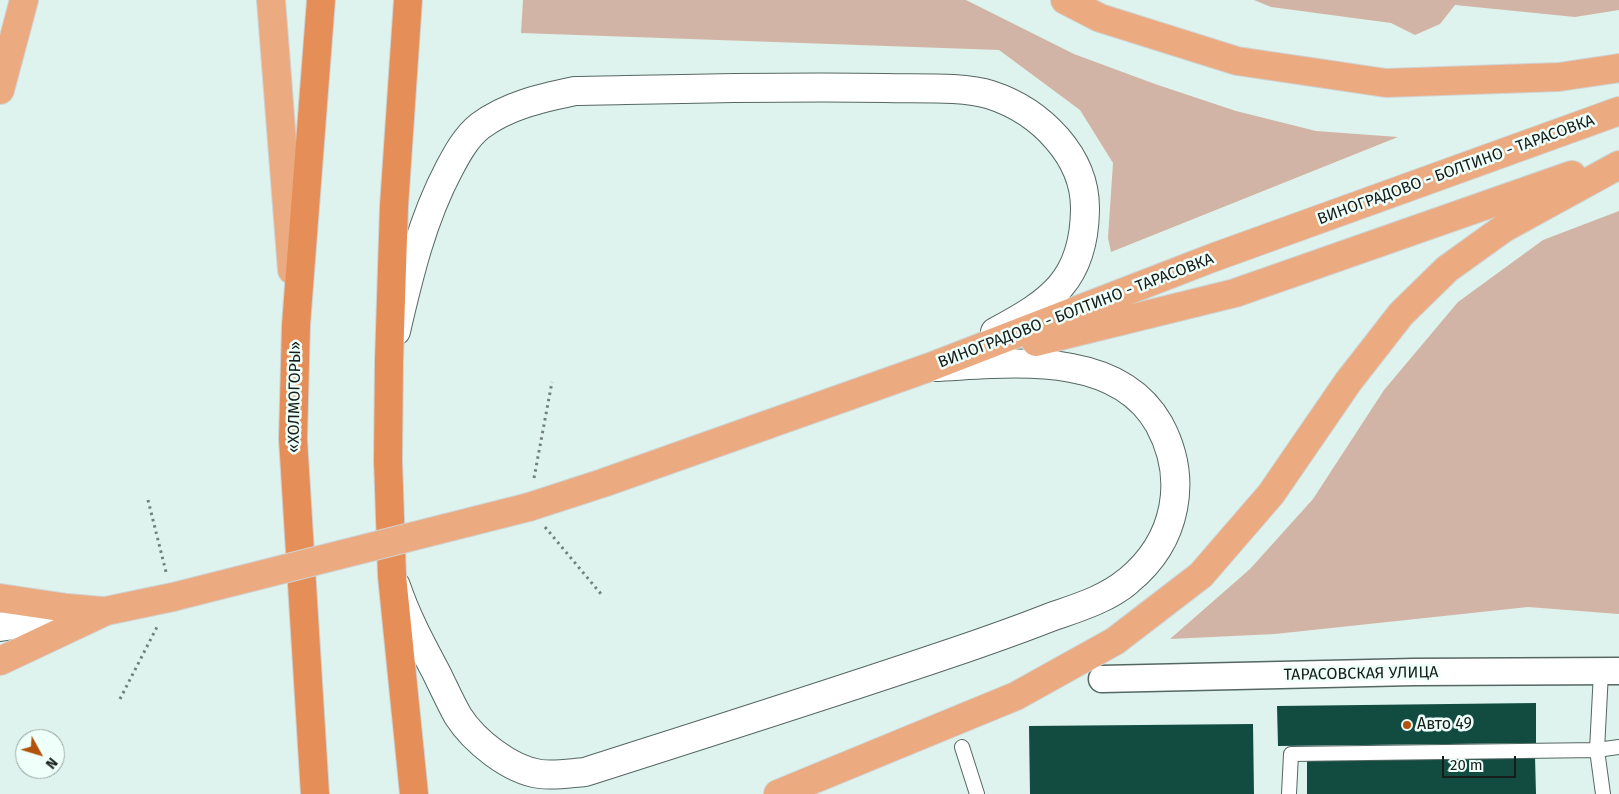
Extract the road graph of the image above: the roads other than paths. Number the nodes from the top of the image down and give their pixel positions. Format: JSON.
{"nodes":[{"id":1,"x":24,"y":0,"type":"edge"},
{"id":2,"x":271,"y":0,"type":"edge"},
{"id":3,"x":321,"y":0,"type":"edge"},
{"id":4,"x":408,"y":0,"type":"edge"},
{"id":5,"x":1065,"y":0,"type":"edge"},
{"id":6,"x":1619,"y":68,"type":"edge"},
{"id":7,"x":0,"y":90,"type":"edge"},
{"id":8,"x":1619,"y":112,"type":"edge"},
{"id":9,"x":1619,"y":159,"type":"edge"},
{"id":10,"x":1619,"y":165,"type":"edge"},
{"id":11,"x":296,"y":324,"type":"junction"},
{"id":12,"x":389,"y":361,"type":"junction"},
{"id":13,"x":930,"y":367,"type":"junction"},
{"id":14,"x":392,"y":576,"type":"junction"},
{"id":15,"x":0,"y":598,"type":"edge"},
{"id":16,"x":106,"y":611,"type":"junction"},
{"id":17,"x":0,"y":627,"type":"edge"},
{"id":18,"x":0,"y":661,"type":"edge"},
{"id":19,"x":1610,"y":672,"type":"edge"},
{"id":20,"x":1102,"y":679,"type":"dead end"},
{"id":21,"x":962,"y":747,"type":"dead end"},
{"id":22,"x":1619,"y":747,"type":"edge"},
{"id":23,"x":1597,"y":750,"type":"junction"},
{"id":24,"x":315,"y":794,"type":"edge"},
{"id":25,"x":414,"y":794,"type":"edge"},
{"id":26,"x":778,"y":794,"type":"edge"},
{"id":27,"x":977,"y":794,"type":"edge"},
{"id":28,"x":1289,"y":794,"type":"edge"},
{"id":29,"x":1603,"y":794,"type":"edge"}],
"edges":[{"from":1,"to":7,"type":"main road"},
{"from":2,"to":11,"type":"main road"},
{"from":3,"to":11,"type":"highway","name":"«ХОЛМОГОРЫ»"},
{"from":4,"to":12,"type":"highway"},
{"from":5,"to":6,"type":"main road"},
{"from":8,"to":13,"type":"main road","name":"ВИНОГРАДОВО - БОЛТИНО - ТАРАСОВКА"},
{"from":9,"to":13,"type":"main road","name":"ВИНОГРАДОВО - БОЛТИНО - ТАРАСОВКА"},
{"from":10,"to":26,"type":"main road"},
{"from":11,"to":24,"type":"highway","name":"«ХОЛМОГОРЫ»"},
{"from":12,"to":13,"type":"street"},
{"from":12,"to":14,"type":"highway"},
{"from":13,"to":14,"type":"street"},
{"from":13,"to":16,"type":"main road","bridge":true},
{"from":14,"to":25,"type":"highway"},
{"from":15,"to":16,"type":"main road"},
{"from":16,"to":17,"type":"street"},
{"from":16,"to":18,"type":"main road"},
{"from":19,"to":20,"type":"street","name":"ТАРАСОВСКАЯ УЛИЦА"},
{"from":19,"to":23,"type":"lane"},
{"from":21,"to":27,"type":"lane"},
{"from":22,"to":23,"type":"lane"},
{"from":23,"to":28,"type":"lane"},
{"from":23,"to":29,"type":"lane"}]}
